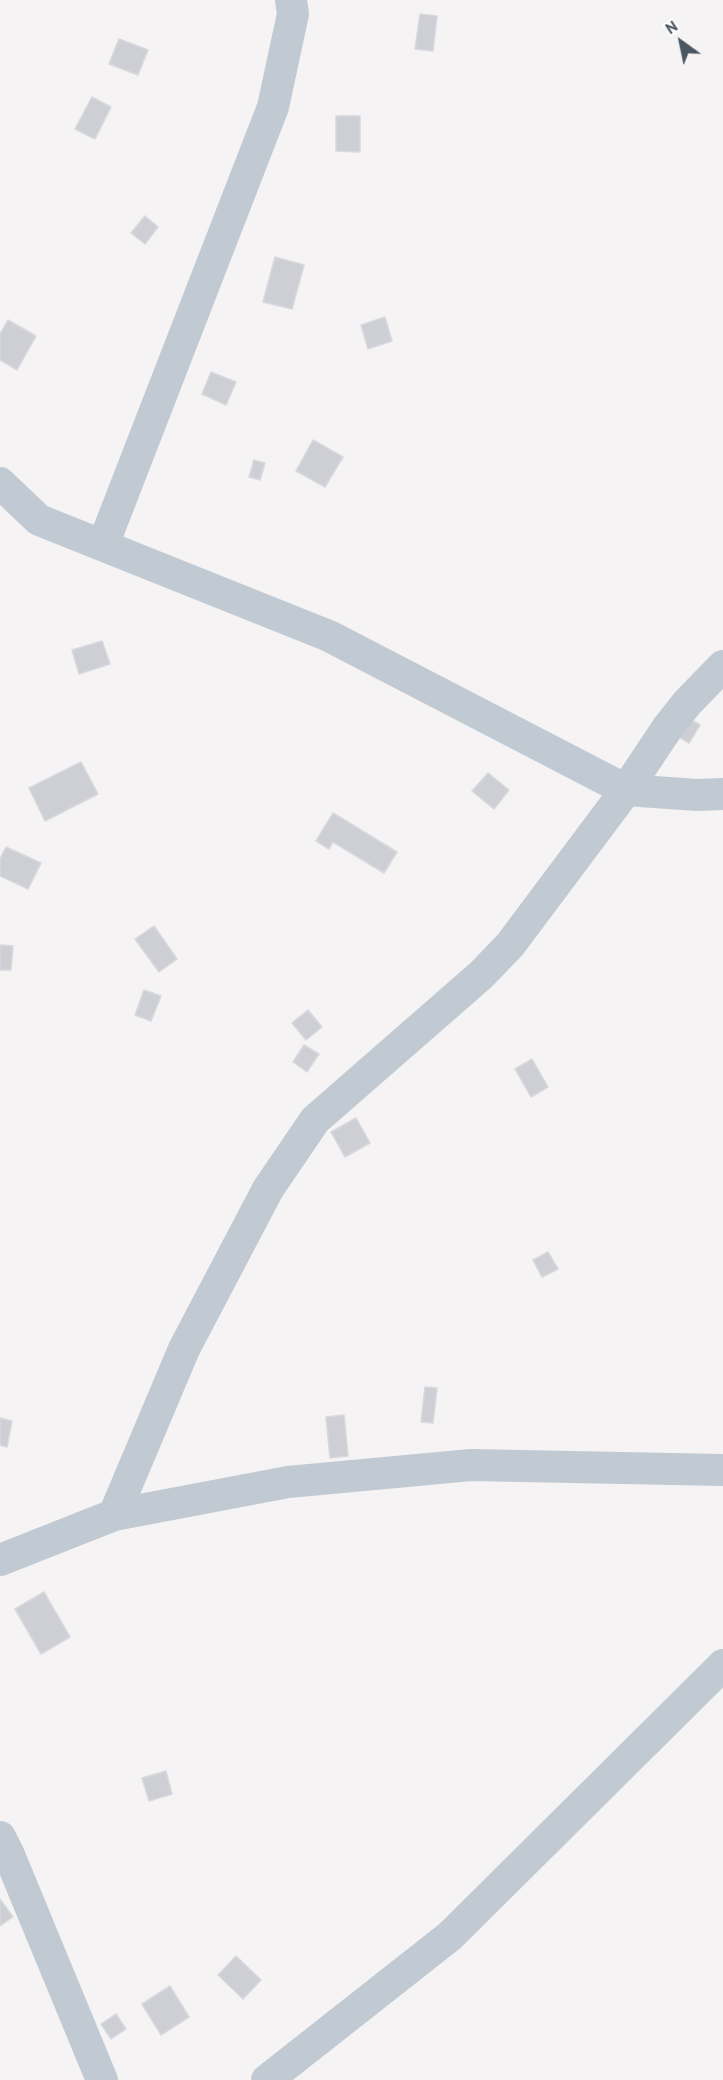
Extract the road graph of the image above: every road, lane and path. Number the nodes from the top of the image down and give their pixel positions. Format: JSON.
{"nodes":[{"id":1,"x":291,"y":0,"type":"edge"},
{"id":2,"x":0,"y":483,"type":"edge"},
{"id":3,"x":0,"y":518,"type":"edge"},
{"id":4,"x":39,"y":520,"type":"junction"},
{"id":5,"x":103,"y":545,"type":"junction"},
{"id":6,"x":723,"y":666,"type":"edge"},
{"id":7,"x":626,"y":790,"type":"junction"},
{"id":8,"x":723,"y":794,"type":"edge"},
{"id":9,"x":723,"y":1470,"type":"edge"},
{"id":10,"x":114,"y":1515,"type":"junction"},
{"id":11,"x":0,"y":1560,"type":"edge"},
{"id":12,"x":723,"y":1665,"type":"edge"},
{"id":13,"x":0,"y":1838,"type":"edge"},
{"id":14,"x":102,"y":2080,"type":"edge"},
{"id":15,"x":267,"y":2080,"type":"edge"}],
"edges":[{"from":1,"to":5,"type":"street"},
{"from":2,"to":4,"type":"street"},
{"from":3,"to":4,"type":"street"},
{"from":4,"to":5,"type":"street"},
{"from":5,"to":7,"type":"street"},
{"from":6,"to":7,"type":"street"},
{"from":7,"to":8,"type":"street"},
{"from":7,"to":10,"type":"street"},
{"from":9,"to":10,"type":"street"},
{"from":10,"to":11,"type":"street"},
{"from":12,"to":15,"type":"street"},
{"from":13,"to":14,"type":"street"}]}
